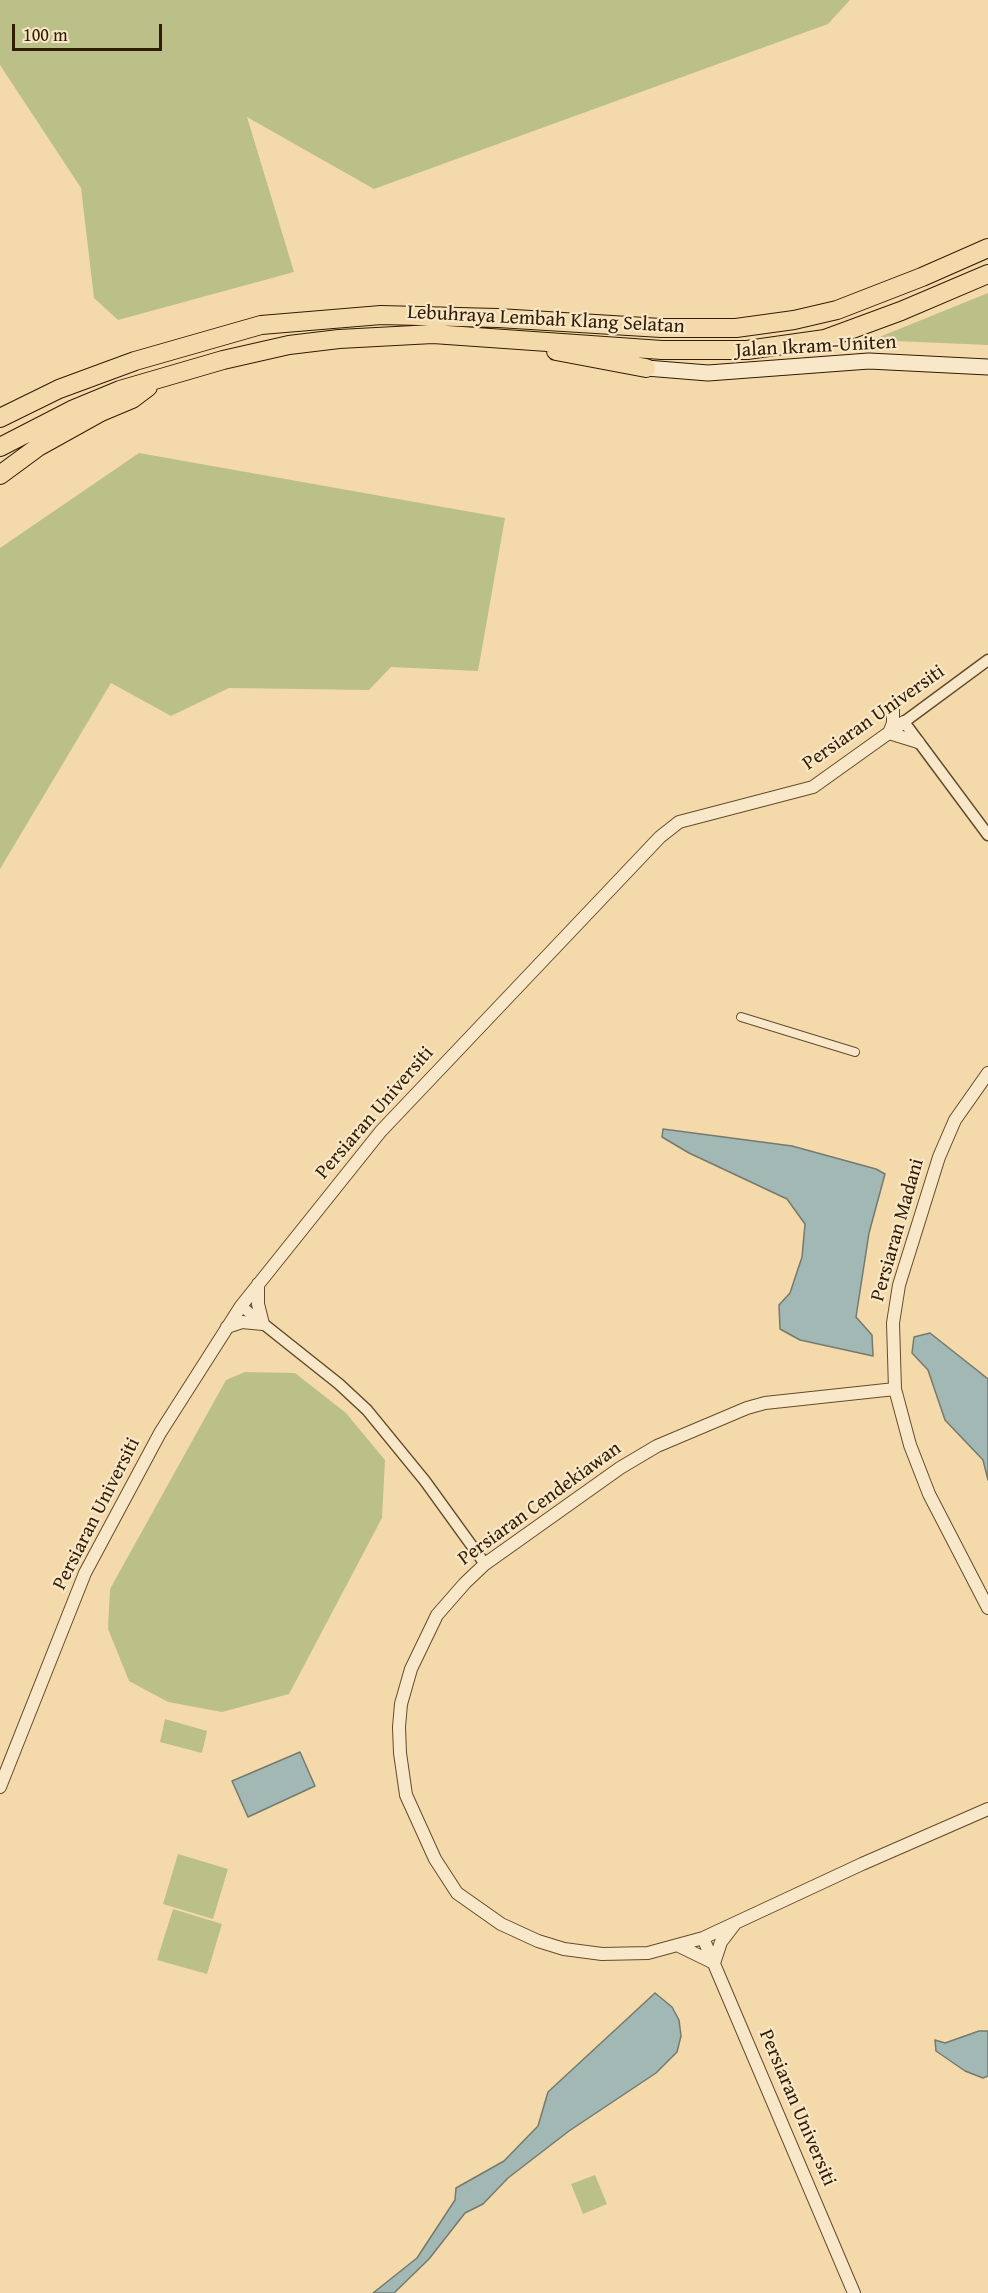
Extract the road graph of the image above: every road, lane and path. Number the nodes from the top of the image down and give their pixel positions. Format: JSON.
{"nodes":[{"id":1,"x":988,"y":248,"type":"edge"},
{"id":2,"x":988,"y":274,"type":"edge"},
{"id":3,"x":504,"y":337,"type":"junction"},
{"id":4,"x":646,"y":368,"type":"joint"},
{"id":5,"x":988,"y":368,"type":"edge"},
{"id":6,"x":161,"y":377,"type":"junction"},
{"id":7,"x":0,"y":418,"type":"edge"},
{"id":8,"x":0,"y":447,"type":"edge"},
{"id":9,"x":0,"y":475,"type":"edge"},
{"id":10,"x":988,"y":660,"type":"edge"},
{"id":11,"x":893,"y":709,"type":"dead end"},
{"id":12,"x":904,"y":722,"type":"junction"},
{"id":13,"x":889,"y":733,"type":"junction"},
{"id":14,"x":918,"y":742,"type":"junction"},
{"id":15,"x":988,"y":836,"type":"edge"},
{"id":16,"x":741,"y":1017,"type":"dead end"},
{"id":17,"x":855,"y":1052,"type":"dead end"},
{"id":18,"x":988,"y":1073,"type":"edge"},
{"id":19,"x":258,"y":1284,"type":"junction"},
{"id":20,"x":241,"y":1306,"type":"junction"},
{"id":21,"x":263,"y":1324,"type":"junction"},
{"id":22,"x":227,"y":1328,"type":"junction"},
{"id":23,"x":895,"y":1389,"type":"junction"},
{"id":24,"x":485,"y":1564,"type":"junction"},
{"id":25,"x":988,"y":1608,"type":"edge"},
{"id":26,"x":6,"y":1756,"type":"edge"},
{"id":27,"x":0,"y":1787,"type":"edge"},
{"id":28,"x":988,"y":1809,"type":"edge"},
{"id":29,"x":736,"y":1922,"type":"junction"},
{"id":30,"x":703,"y":1938,"type":"junction"},
{"id":31,"x":677,"y":1945,"type":"junction"},
{"id":32,"x":714,"y":1963,"type":"junction"},
{"id":33,"x":854,"y":2293,"type":"edge"}],
"edges":[{"from":1,"to":7,"type":"highway","name":"Lebuhraya Lembah Klang Selatan"},
{"from":2,"to":3,"type":"highway","name":"Lebuhraya Lembah Klang Selatan"},
{"from":3,"to":4,"type":"highway"},
{"from":3,"to":6,"type":"highway","name":"Lebuhraya Lembah Klang Selatan"},
{"from":4,"to":5,"type":"main road","name":"Jalan Ikram-Uniten"},
{"from":6,"to":8,"type":"highway","name":"Lebuhraya Lembah Klang Selatan"},
{"from":6,"to":9,"type":"highway"},
{"from":10,"to":12,"type":"street","name":"Persiaran Universiti"},
{"from":11,"to":13,"type":"street"},
{"from":12,"to":13,"type":"street","name":"Persiaran Universiti"},
{"from":12,"to":14,"type":"street"},
{"from":13,"to":14,"type":"street"},
{"from":13,"to":19,"type":"street","name":"Persiaran Universiti"},
{"from":14,"to":15,"type":"street"},
{"from":16,"to":17,"type":"street"},
{"from":18,"to":23,"type":"street","name":"Persiaran Madani"},
{"from":19,"to":20,"type":"street","name":"Persiaran Universiti"},
{"from":19,"to":21,"type":"street"},
{"from":20,"to":21,"type":"street"},
{"from":20,"to":22,"type":"street","name":"Persiaran Universiti"},
{"from":21,"to":22,"type":"street"},
{"from":21,"to":24,"type":"street"},
{"from":22,"to":26,"type":"street","name":"Persiaran Universiti"},
{"from":23,"to":24,"type":"street","name":"Persiaran Cendekiawan"},
{"from":23,"to":25,"type":"street","name":"Persiaran Madani"},
{"from":24,"to":31,"type":"street","name":"Persiaran Cendekiawan"},
{"from":26,"to":27,"type":"street","name":"Persiaran Universiti"},
{"from":28,"to":29,"type":"street","name":"Persiaran Cendekiawan"},
{"from":29,"to":30,"type":"street","name":"Persiaran Cendekiawan"},
{"from":29,"to":32,"type":"street"},
{"from":30,"to":31,"type":"street","name":"Persiaran Cendekiawan"},
{"from":30,"to":32,"type":"street","name":"Persiaran Universiti"},
{"from":31,"to":32,"type":"street"},
{"from":32,"to":33,"type":"street","name":"Persiaran Universiti"}]}
